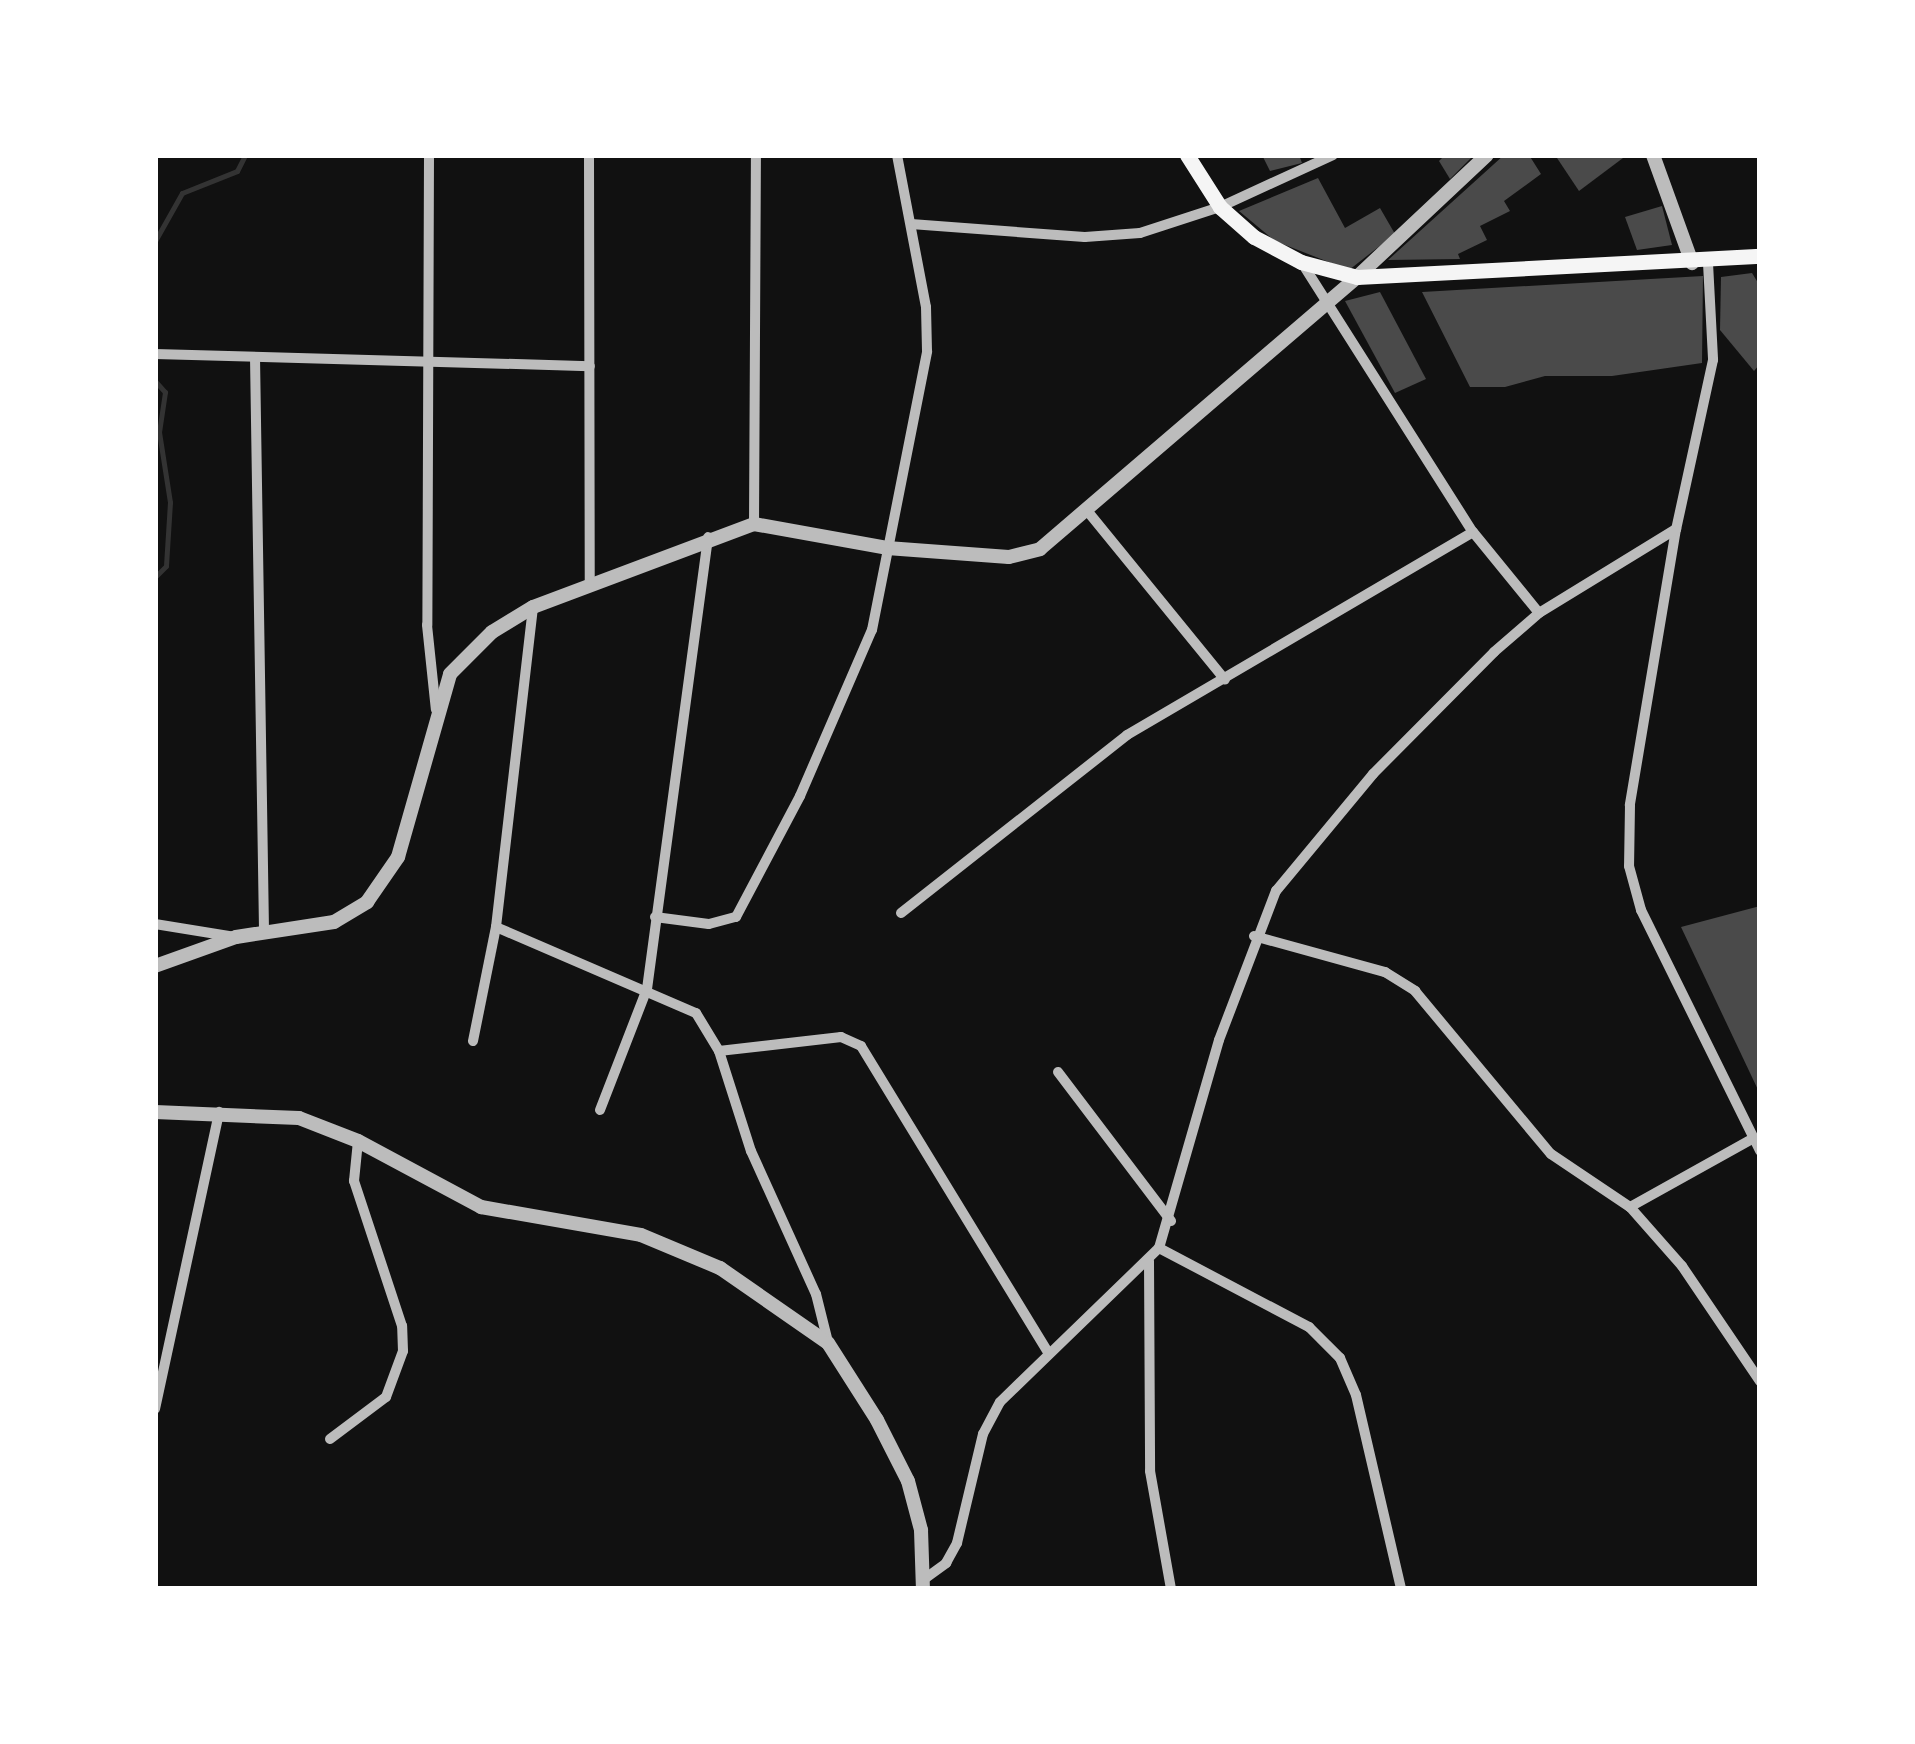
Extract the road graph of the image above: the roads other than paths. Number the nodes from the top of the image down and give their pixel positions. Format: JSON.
{"nodes":[{"id":1,"x":429,"y":155,"type":"edge"},
{"id":2,"x":589,"y":155,"type":"edge"},
{"id":3,"x":756,"y":155,"type":"edge"},
{"id":4,"x":897,"y":155,"type":"edge"},
{"id":5,"x":1187,"y":155,"type":"edge"},
{"id":6,"x":1333,"y":155,"type":"edge"},
{"id":7,"x":1488,"y":155,"type":"edge"},
{"id":8,"x":1653,"y":155,"type":"edge"},
{"id":9,"x":1220,"y":207,"type":"junction"},
{"id":10,"x":911,"y":224,"type":"junction"},
{"id":11,"x":1760,"y":256,"type":"edge"},
{"id":12,"x":1302,"y":262,"type":"junction"},
{"id":13,"x":1700,"y":263,"type":"junction"},
{"id":14,"x":1357,"y":277,"type":"junction"},
{"id":15,"x":1326,"y":300,"type":"junction"},
{"id":16,"x":155,"y":354,"type":"edge"},
{"id":17,"x":255,"y":356,"type":"junction"},
{"id":18,"x":429,"y":362,"type":"junction"},
{"id":19,"x":590,"y":366,"type":"junction"},
{"id":20,"x":1090,"y":513,"type":"junction"},
{"id":21,"x":754,"y":524,"type":"junction"},
{"id":22,"x":1676,"y":529,"type":"junction"},
{"id":23,"x":1473,"y":532,"type":"junction"},
{"id":24,"x":708,"y":536,"type":"junction"},
{"id":25,"x":886,"y":548,"type":"junction"},
{"id":26,"x":590,"y":583,"type":"junction"},
{"id":27,"x":532,"y":607,"type":"junction"},
{"id":28,"x":1539,"y":614,"type":"junction"},
{"id":29,"x":1225,"y":680,"type":"junction"},
{"id":30,"x":436,"y":710,"type":"junction"},
{"id":31,"x":901,"y":914,"type":"dead end"},
{"id":32,"x":655,"y":917,"type":"junction"},
{"id":33,"x":157,"y":921,"type":"edge"},
{"id":34,"x":496,"y":927,"type":"junction"},
{"id":35,"x":264,"y":932,"type":"junction"},
{"id":36,"x":1254,"y":936,"type":"junction"},
{"id":37,"x":236,"y":938,"type":"junction"},
{"id":38,"x":155,"y":966,"type":"edge"},
{"id":39,"x":647,"y":988,"type":"junction"},
{"id":40,"x":473,"y":1041,"type":"dead end"},
{"id":41,"x":719,"y":1050,"type":"junction"},
{"id":42,"x":1058,"y":1072,"type":"dead end"},
{"id":43,"x":600,"y":1110,"type":"dead end"},
{"id":44,"x":219,"y":1111,"type":"junction"},
{"id":45,"x":155,"y":1112,"type":"edge"},
{"id":46,"x":1754,"y":1138,"type":"junction"},
{"id":47,"x":358,"y":1141,"type":"junction"},
{"id":48,"x":1760,"y":1152,"type":"edge"},
{"id":49,"x":1630,"y":1207,"type":"junction"},
{"id":50,"x":1171,"y":1222,"type":"junction"},
{"id":51,"x":1160,"y":1248,"type":"junction"},
{"id":52,"x":1149,"y":1261,"type":"junction"},
{"id":53,"x":828,"y":1343,"type":"junction"},
{"id":54,"x":1047,"y":1351,"type":"junction"},
{"id":55,"x":1760,"y":1380,"type":"edge"},
{"id":56,"x":155,"y":1409,"type":"edge"},
{"id":57,"x":330,"y":1439,"type":"dead end"},
{"id":58,"x":923,"y":1584,"type":"edge"},
{"id":59,"x":1171,"y":1589,"type":"edge"},
{"id":60,"x":1401,"y":1589,"type":"edge"}],
"edges":[{"from":1,"to":18,"type":"street"},
{"from":2,"to":19,"type":"street"},
{"from":3,"to":21,"type":"street"},
{"from":4,"to":10,"type":"street"},
{"from":5,"to":9,"type":"main road"},
{"from":6,"to":9,"type":"street"},
{"from":7,"to":14,"type":"street"},
{"from":8,"to":13,"type":"street"},
{"from":9,"to":10,"type":"street"},
{"from":9,"to":12,"type":"main road"},
{"from":10,"to":25,"type":"street"},
{"from":11,"to":13,"type":"main road"},
{"from":12,"to":14,"type":"main road"},
{"from":12,"to":15,"type":"street"},
{"from":13,"to":14,"type":"main road"},
{"from":13,"to":22,"type":"street"},
{"from":14,"to":15,"type":"street"},
{"from":15,"to":20,"type":"street"},
{"from":15,"to":23,"type":"street"},
{"from":16,"to":17,"type":"street"},
{"from":17,"to":18,"type":"street"},
{"from":17,"to":35,"type":"street"},
{"from":18,"to":19,"type":"street"},
{"from":18,"to":30,"type":"street"},
{"from":19,"to":26,"type":"street"},
{"from":20,"to":25,"type":"street"},
{"from":20,"to":29,"type":"street"},
{"from":21,"to":24,"type":"street"},
{"from":21,"to":25,"type":"street"},
{"from":22,"to":28,"type":"street"},
{"from":22,"to":46,"type":"street"},
{"from":23,"to":28,"type":"street"},
{"from":23,"to":29,"type":"street"},
{"from":24,"to":26,"type":"street"},
{"from":24,"to":32,"type":"street"},
{"from":25,"to":32,"type":"street"},
{"from":26,"to":27,"type":"street"},
{"from":27,"to":30,"type":"street"},
{"from":27,"to":34,"type":"street"},
{"from":28,"to":36,"type":"street"},
{"from":29,"to":31,"type":"street"},
{"from":30,"to":35,"type":"street"},
{"from":32,"to":39,"type":"street"},
{"from":33,"to":37,"type":"street"},
{"from":34,"to":39,"type":"street"},
{"from":34,"to":40,"type":"street"},
{"from":35,"to":37,"type":"street"},
{"from":36,"to":49,"type":"street"},
{"from":36,"to":50,"type":"street"},
{"from":37,"to":38,"type":"street"},
{"from":39,"to":41,"type":"street"},
{"from":39,"to":43,"type":"street"},
{"from":41,"to":53,"type":"street"},
{"from":41,"to":54,"type":"street"},
{"from":42,"to":50,"type":"street"},
{"from":44,"to":45,"type":"street"},
{"from":44,"to":47,"type":"street"},
{"from":44,"to":56,"type":"street"},
{"from":46,"to":48,"type":"street"},
{"from":46,"to":49,"type":"street"},
{"from":47,"to":53,"type":"street"},
{"from":47,"to":57,"type":"street"},
{"from":49,"to":55,"type":"street"},
{"from":50,"to":51,"type":"street"},
{"from":51,"to":52,"type":"street"},
{"from":51,"to":60,"type":"street"},
{"from":52,"to":54,"type":"street"},
{"from":52,"to":59,"type":"street"},
{"from":53,"to":58,"type":"street"},
{"from":54,"to":58,"type":"street"}]}
